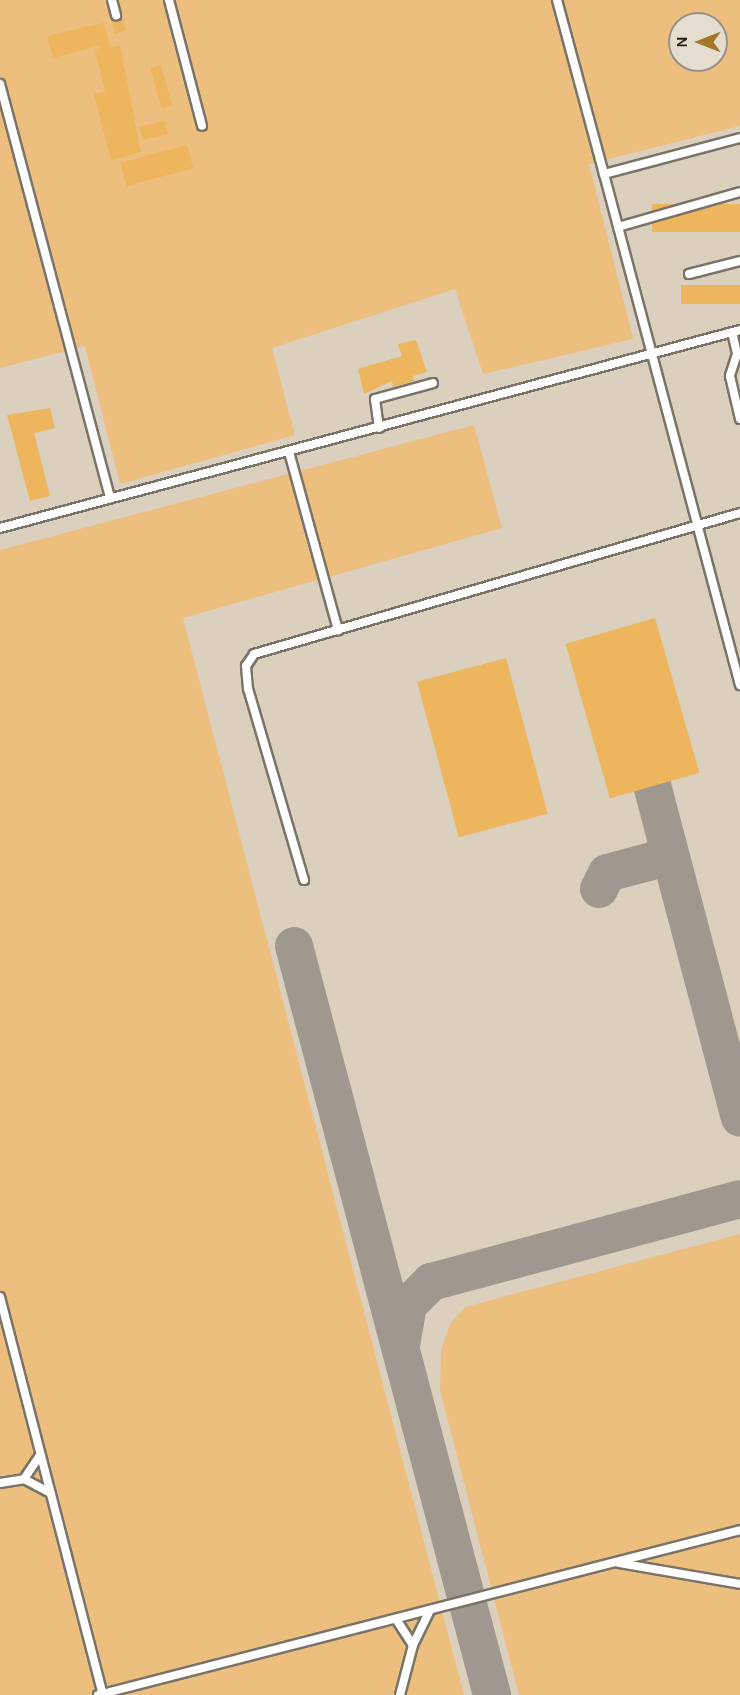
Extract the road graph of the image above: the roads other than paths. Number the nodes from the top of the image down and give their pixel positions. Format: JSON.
{"nodes":[{"id":1,"x":112,"y":0,"type":"edge"},
{"id":2,"x":169,"y":0,"type":"edge"},
{"id":3,"x":557,"y":0,"type":"edge"},
{"id":4,"x":116,"y":15,"type":"dead end"},
{"id":5,"x":0,"y":84,"type":"edge"},
{"id":6,"x":202,"y":126,"type":"dead end"},
{"id":7,"x":740,"y":138,"type":"edge"},
{"id":8,"x":604,"y":174,"type":"junction"},
{"id":9,"x":740,"y":192,"type":"edge"},
{"id":10,"x":618,"y":227,"type":"junction"},
{"id":11,"x":740,"y":261,"type":"edge"},
{"id":12,"x":689,"y":274,"type":"dead end"},
{"id":13,"x":736,"y":331,"type":"edge"},
{"id":14,"x":652,"y":354,"type":"junction"},
{"id":15,"x":434,"y":383,"type":"dead end"},
{"id":16,"x":740,"y":419,"type":"edge"},
{"id":17,"x":379,"y":428,"type":"junction"},
{"id":18,"x":289,"y":452,"type":"junction"},
{"id":19,"x":110,"y":498,"type":"junction"},
{"id":20,"x":740,"y":513,"type":"edge"},
{"id":21,"x":697,"y":526,"type":"junction"},
{"id":22,"x":0,"y":528,"type":"edge"},
{"id":23,"x":338,"y":630,"type":"junction"},
{"id":24,"x":740,"y":686,"type":"edge"},
{"id":25,"x":304,"y":880,"type":"dead end"},
{"id":26,"x":0,"y":1297,"type":"edge"},
{"id":27,"x":40,"y":1455,"type":"junction"},
{"id":28,"x":24,"y":1479,"type":"junction"},
{"id":29,"x":0,"y":1483,"type":"edge"},
{"id":30,"x":50,"y":1493,"type":"junction"},
{"id":31,"x":740,"y":1530,"type":"edge"},
{"id":32,"x":614,"y":1563,"type":"junction"},
{"id":33,"x":740,"y":1584,"type":"edge"},
{"id":34,"x":430,"y":1610,"type":"junction"},
{"id":35,"x":396,"y":1619,"type":"junction"},
{"id":36,"x":413,"y":1645,"type":"junction"},
{"id":37,"x":100,"y":1694,"type":"edge"},
{"id":38,"x":400,"y":1695,"type":"edge"}],
"edges":[{"from":1,"to":4,"type":"lane"},
{"from":2,"to":6,"type":"lane"},
{"from":3,"to":8,"type":"lane"},
{"from":5,"to":19,"type":"lane"},
{"from":7,"to":8,"type":"lane"},
{"from":8,"to":10,"type":"lane"},
{"from":9,"to":10,"type":"lane"},
{"from":10,"to":14,"type":"lane"},
{"from":11,"to":12,"type":"lane"},
{"from":13,"to":14,"type":"lane"},
{"from":13,"to":16,"type":"lane"},
{"from":14,"to":17,"type":"lane"},
{"from":14,"to":21,"type":"lane"},
{"from":15,"to":17,"type":"lane"},
{"from":17,"to":18,"type":"lane"},
{"from":18,"to":19,"type":"lane"},
{"from":18,"to":23,"type":"lane"},
{"from":19,"to":22,"type":"lane"},
{"from":20,"to":21,"type":"lane"},
{"from":21,"to":23,"type":"lane"},
{"from":21,"to":24,"type":"lane"},
{"from":23,"to":25,"type":"lane"},
{"from":26,"to":27,"type":"lane"},
{"from":27,"to":28,"type":"lane"},
{"from":27,"to":30,"type":"lane"},
{"from":28,"to":29,"type":"lane"},
{"from":28,"to":30,"type":"lane"},
{"from":30,"to":37,"type":"lane"},
{"from":31,"to":32,"type":"lane"},
{"from":32,"to":33,"type":"lane"},
{"from":32,"to":34,"type":"lane"},
{"from":34,"to":35,"type":"lane"},
{"from":34,"to":36,"type":"lane"},
{"from":35,"to":36,"type":"lane"},
{"from":35,"to":37,"type":"lane"},
{"from":36,"to":38,"type":"lane"}]}
